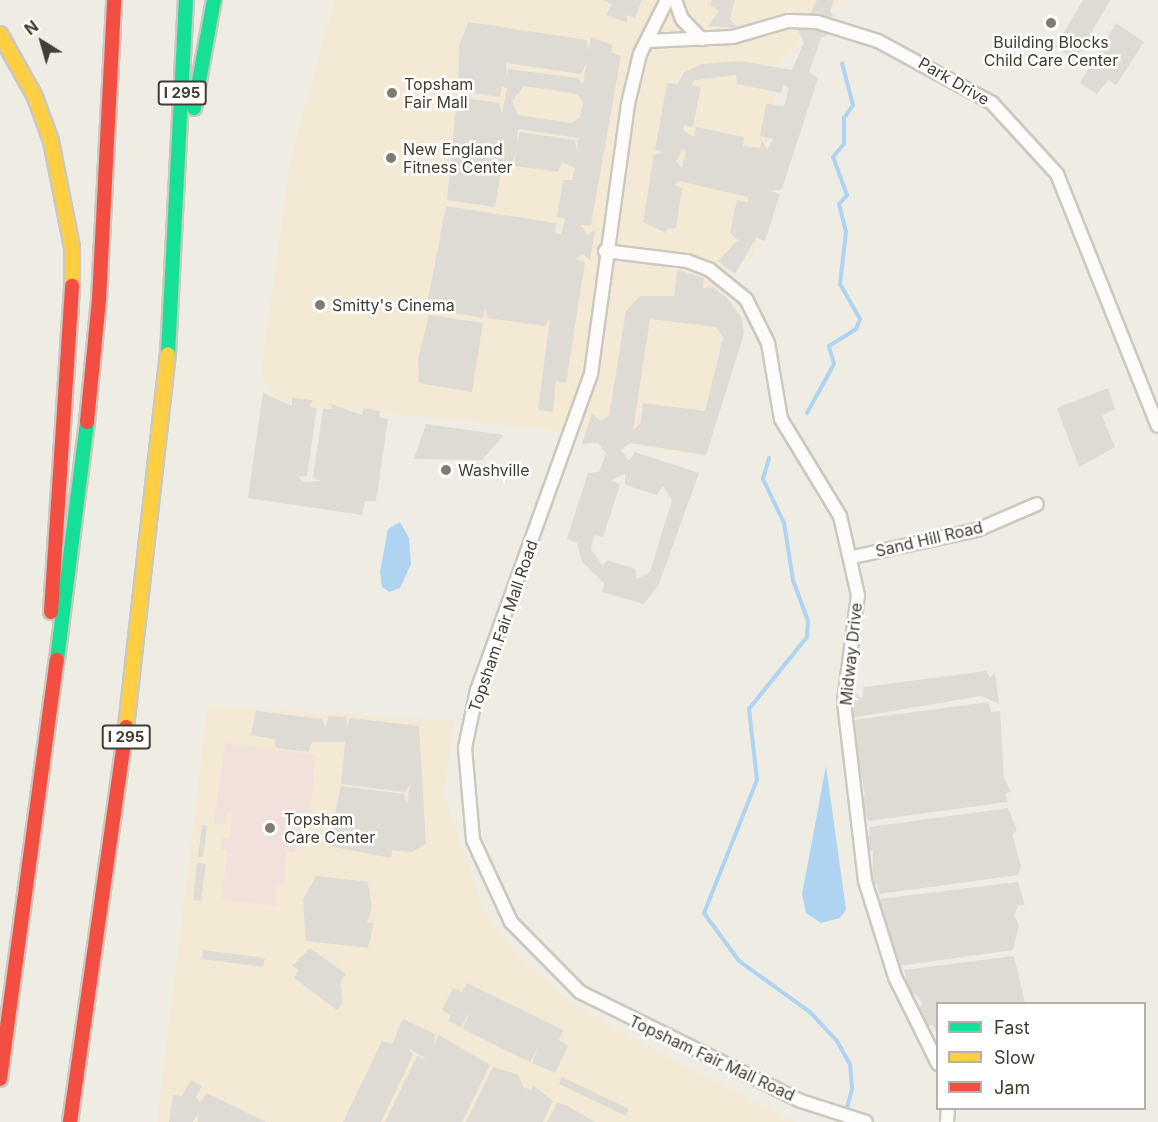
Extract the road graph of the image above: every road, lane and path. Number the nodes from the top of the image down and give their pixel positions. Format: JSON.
{"nodes":[{"id":1,"x":114,"y":0,"type":"edge"},
{"id":2,"x":186,"y":0,"type":"edge"},
{"id":3,"x":214,"y":0,"type":"edge"},
{"id":4,"x":667,"y":0,"type":"edge"},
{"id":5,"x":675,"y":0,"type":"edge"},
{"id":6,"x":0,"y":34,"type":"edge"},
{"id":7,"x":701,"y":39,"type":"junction"},
{"id":8,"x":647,"y":41,"type":"junction"},
{"id":9,"x":180,"y":185,"type":"junction"},
{"id":10,"x":605,"y":251,"type":"junction"},
{"id":11,"x":1158,"y":426,"type":"edge"},
{"id":12,"x":1037,"y":504,"type":"dead end"},
{"id":13,"x":853,"y":557,"type":"junction"},
{"id":14,"x":51,"y":722,"type":"junction"},
{"id":15,"x":936,"y":1060,"type":"edge"},
{"id":16,"x":0,"y":1079,"type":"edge"},
{"id":17,"x":70,"y":1122,"type":"edge"},
{"id":18,"x":866,"y":1122,"type":"edge"}],
"edges":[{"from":1,"to":14,"type":"highway"},
{"from":2,"to":9,"type":"highway","number":"I 295"},
{"from":3,"to":9,"type":"highway"},
{"from":4,"to":8,"type":"street","name":"Topsham Fair Mall Road"},
{"from":5,"to":7,"type":"street"},
{"from":6,"to":14,"type":"highway"},
{"from":7,"to":8,"type":"street","name":"Park Drive"},
{"from":7,"to":11,"type":"street","name":"Park Drive"},
{"from":8,"to":10,"type":"street","name":"Topsham Fair Mall Road"},
{"from":9,"to":17,"type":"highway","number":"I 295"},
{"from":10,"to":13,"type":"street","name":"Midway Drive"},
{"from":10,"to":18,"type":"street","name":"Topsham Fair Mall Road"},
{"from":12,"to":13,"type":"street","name":"Sand Hill Road"},
{"from":13,"to":15,"type":"street","name":"Midway Drive"},
{"from":14,"to":16,"type":"highway"}]}
